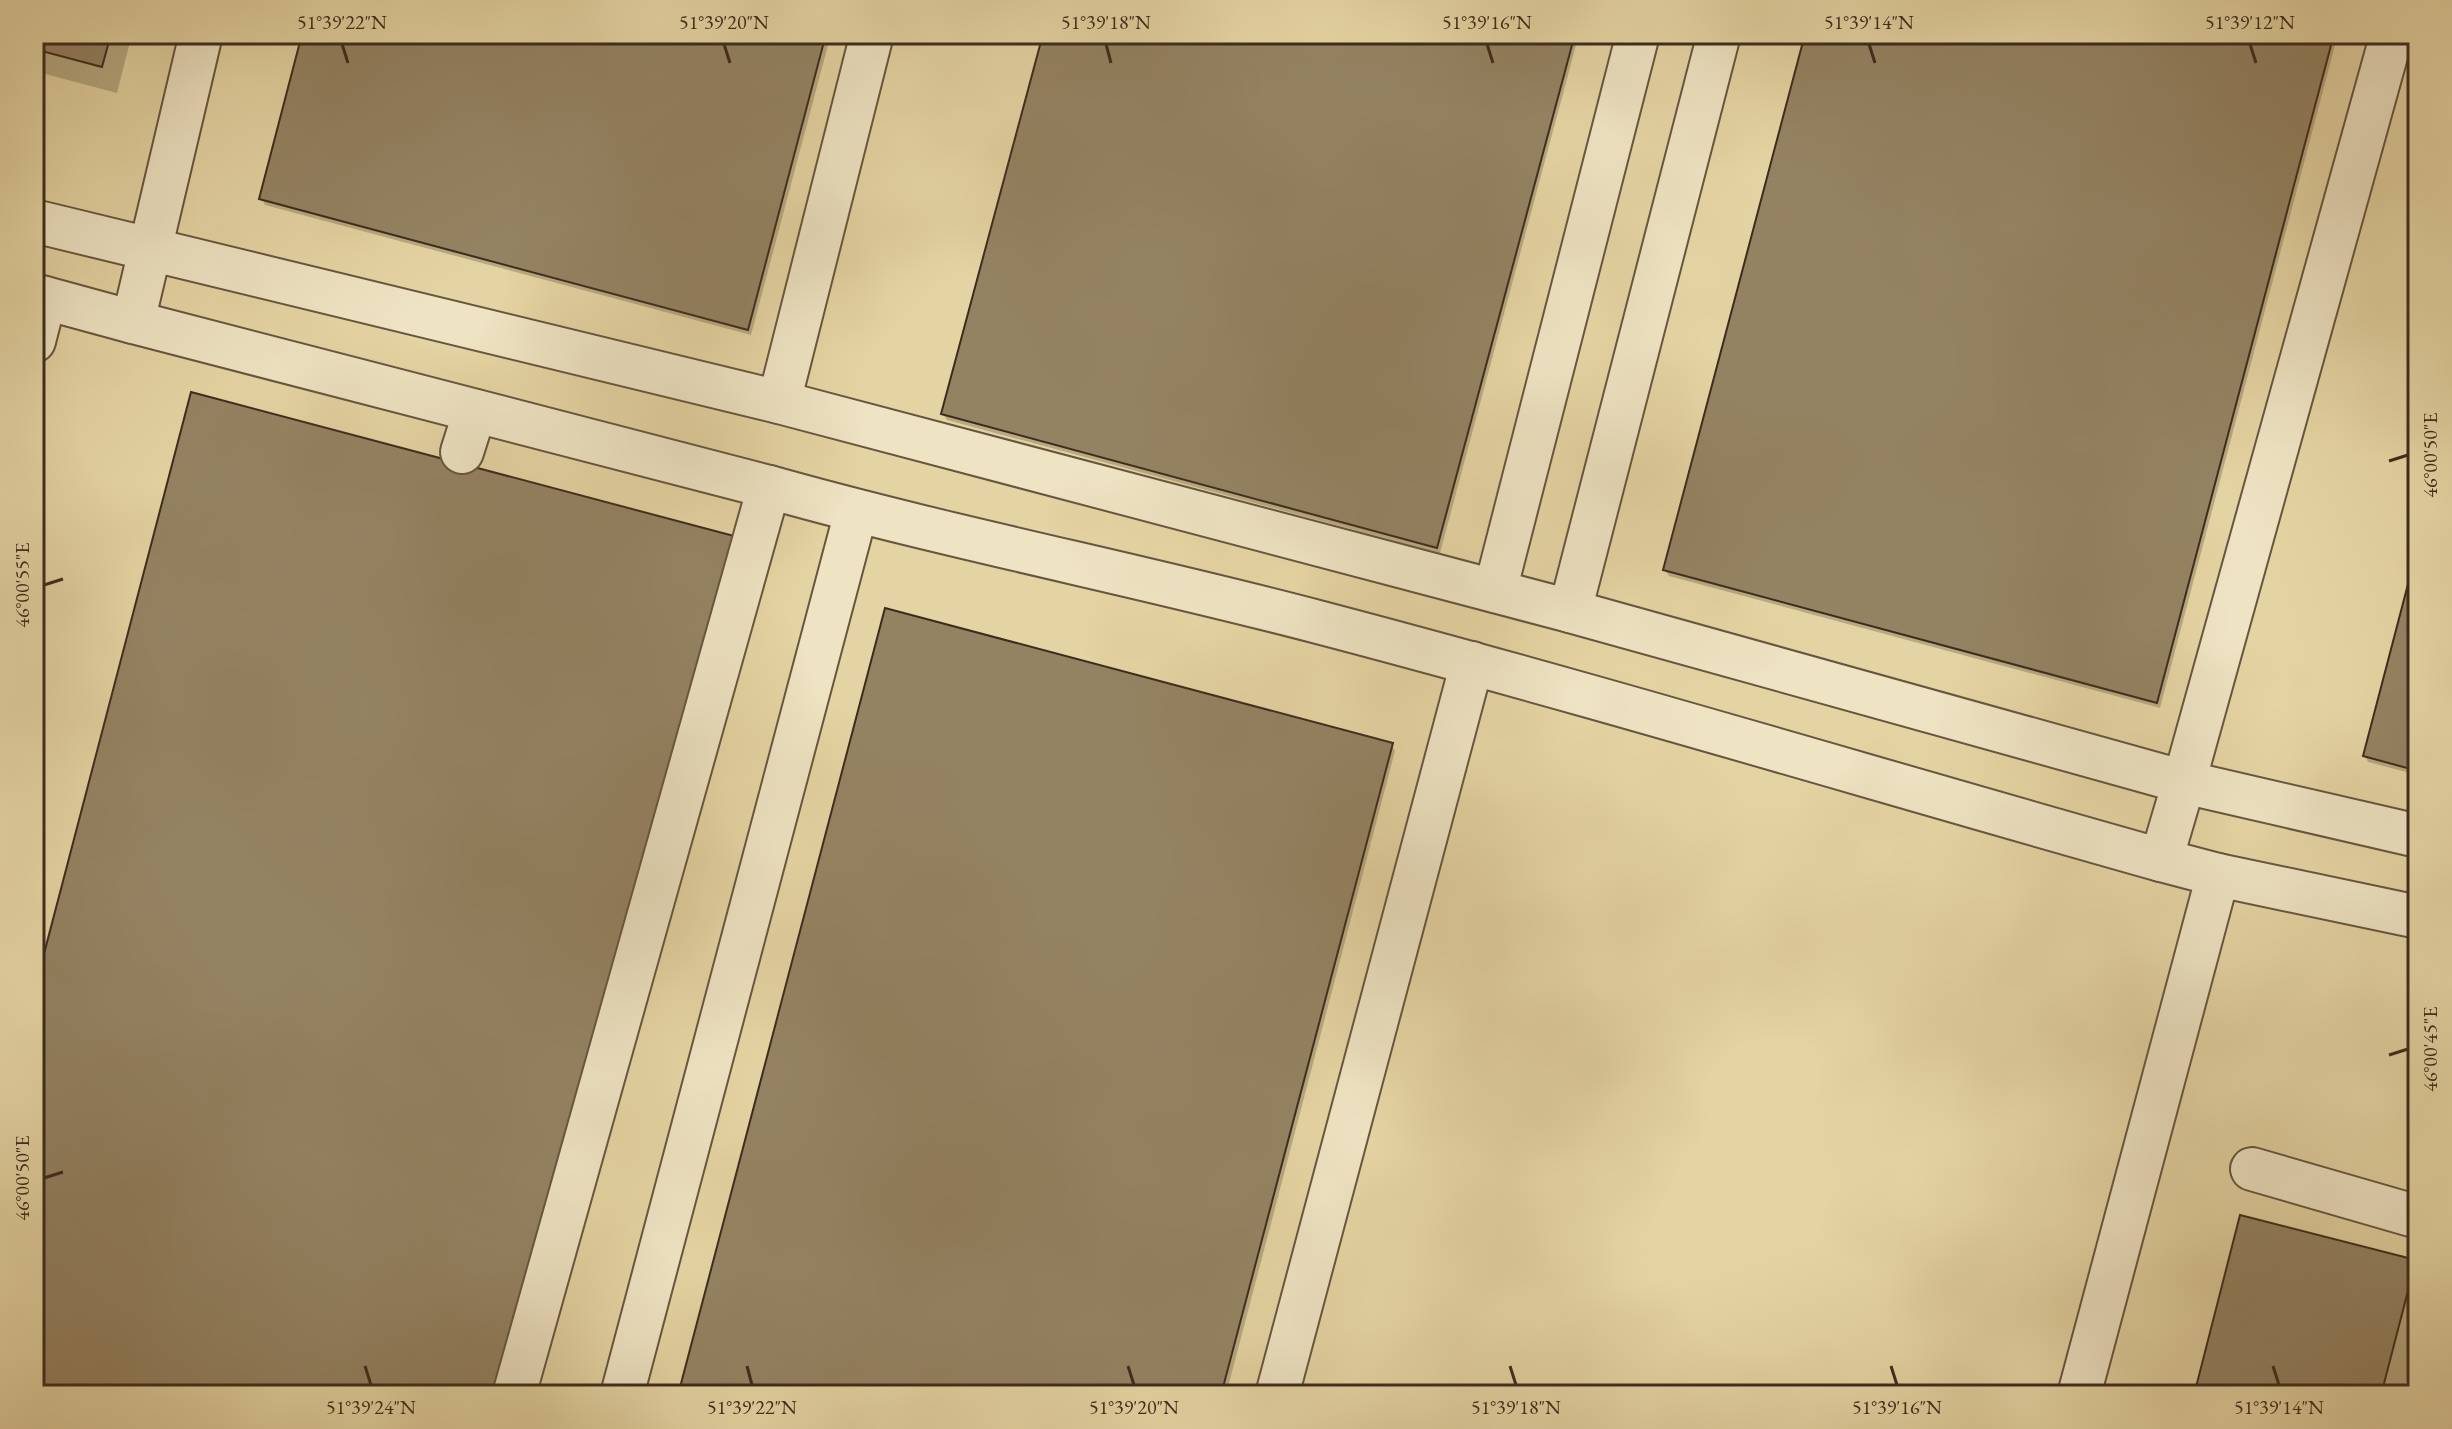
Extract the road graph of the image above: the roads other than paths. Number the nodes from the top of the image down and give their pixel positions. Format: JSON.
{"nodes":[{"id":1,"x":201,"y":34,"type":"edge"},
{"id":2,"x":872,"y":34,"type":"edge"},
{"id":3,"x":1638,"y":34,"type":"edge"},
{"id":4,"x":1719,"y":34,"type":"edge"},
{"id":5,"x":2392,"y":34,"type":"edge"},
{"id":6,"x":34,"y":221,"type":"edge"},
{"id":7,"x":150,"y":247,"type":"junction"},
{"id":8,"x":40,"y":297,"type":"edge"},
{"id":9,"x":133,"y":322,"type":"junction"},
{"id":10,"x":34,"y":341,"type":"edge"},
{"id":11,"x":779,"y":402,"type":"junction"},
{"id":12,"x":475,"y":411,"type":"junction"},
{"id":13,"x":462,"y":452,"type":"dead end"},
{"id":14,"x":769,"y":487,"type":"junction"},
{"id":15,"x":856,"y":512,"type":"junction"},
{"id":16,"x":1495,"y":591,"type":"junction"},
{"id":17,"x":1570,"y":611,"type":"junction"},
{"id":18,"x":1472,"y":663,"type":"junction"},
{"id":19,"x":2184,"y":782,"type":"junction"},
{"id":20,"x":2418,"y":836,"type":"edge"},
{"id":21,"x":2161,"y":860,"type":"junction"},
{"id":22,"x":2218,"y":875,"type":"junction"},
{"id":23,"x":2418,"y":917,"type":"edge"},
{"id":24,"x":2252,"y":1169,"type":"dead end"},
{"id":25,"x":2418,"y":1217,"type":"edge"},
{"id":26,"x":514,"y":1395,"type":"edge"},
{"id":27,"x":622,"y":1395,"type":"edge"},
{"id":28,"x":1277,"y":1395,"type":"edge"},
{"id":29,"x":2079,"y":1395,"type":"edge"}],
"edges":[{"from":1,"to":7,"type":"lane"},
{"from":2,"to":11,"type":"lane"},
{"from":3,"to":16,"type":"lane"},
{"from":4,"to":17,"type":"lane"},
{"from":5,"to":19,"type":"lane"},
{"from":6,"to":7,"type":"lane"},
{"from":7,"to":9,"type":"lane"},
{"from":7,"to":11,"type":"lane"},
{"from":8,"to":9,"type":"lane"},
{"from":8,"to":10,"type":"lane"},
{"from":9,"to":12,"type":"lane"},
{"from":11,"to":16,"type":"lane"},
{"from":12,"to":13,"type":"lane"},
{"from":12,"to":14,"type":"lane"},
{"from":14,"to":15,"type":"lane"},
{"from":14,"to":26,"type":"lane"},
{"from":15,"to":18,"type":"lane"},
{"from":15,"to":27,"type":"lane"},
{"from":16,"to":17,"type":"lane"},
{"from":17,"to":19,"type":"lane"},
{"from":18,"to":21,"type":"lane"},
{"from":18,"to":28,"type":"lane"},
{"from":19,"to":20,"type":"lane"},
{"from":19,"to":21,"type":"lane"},
{"from":21,"to":22,"type":"lane"},
{"from":22,"to":23,"type":"lane"},
{"from":22,"to":29,"type":"lane"},
{"from":24,"to":25,"type":"lane"}]}
